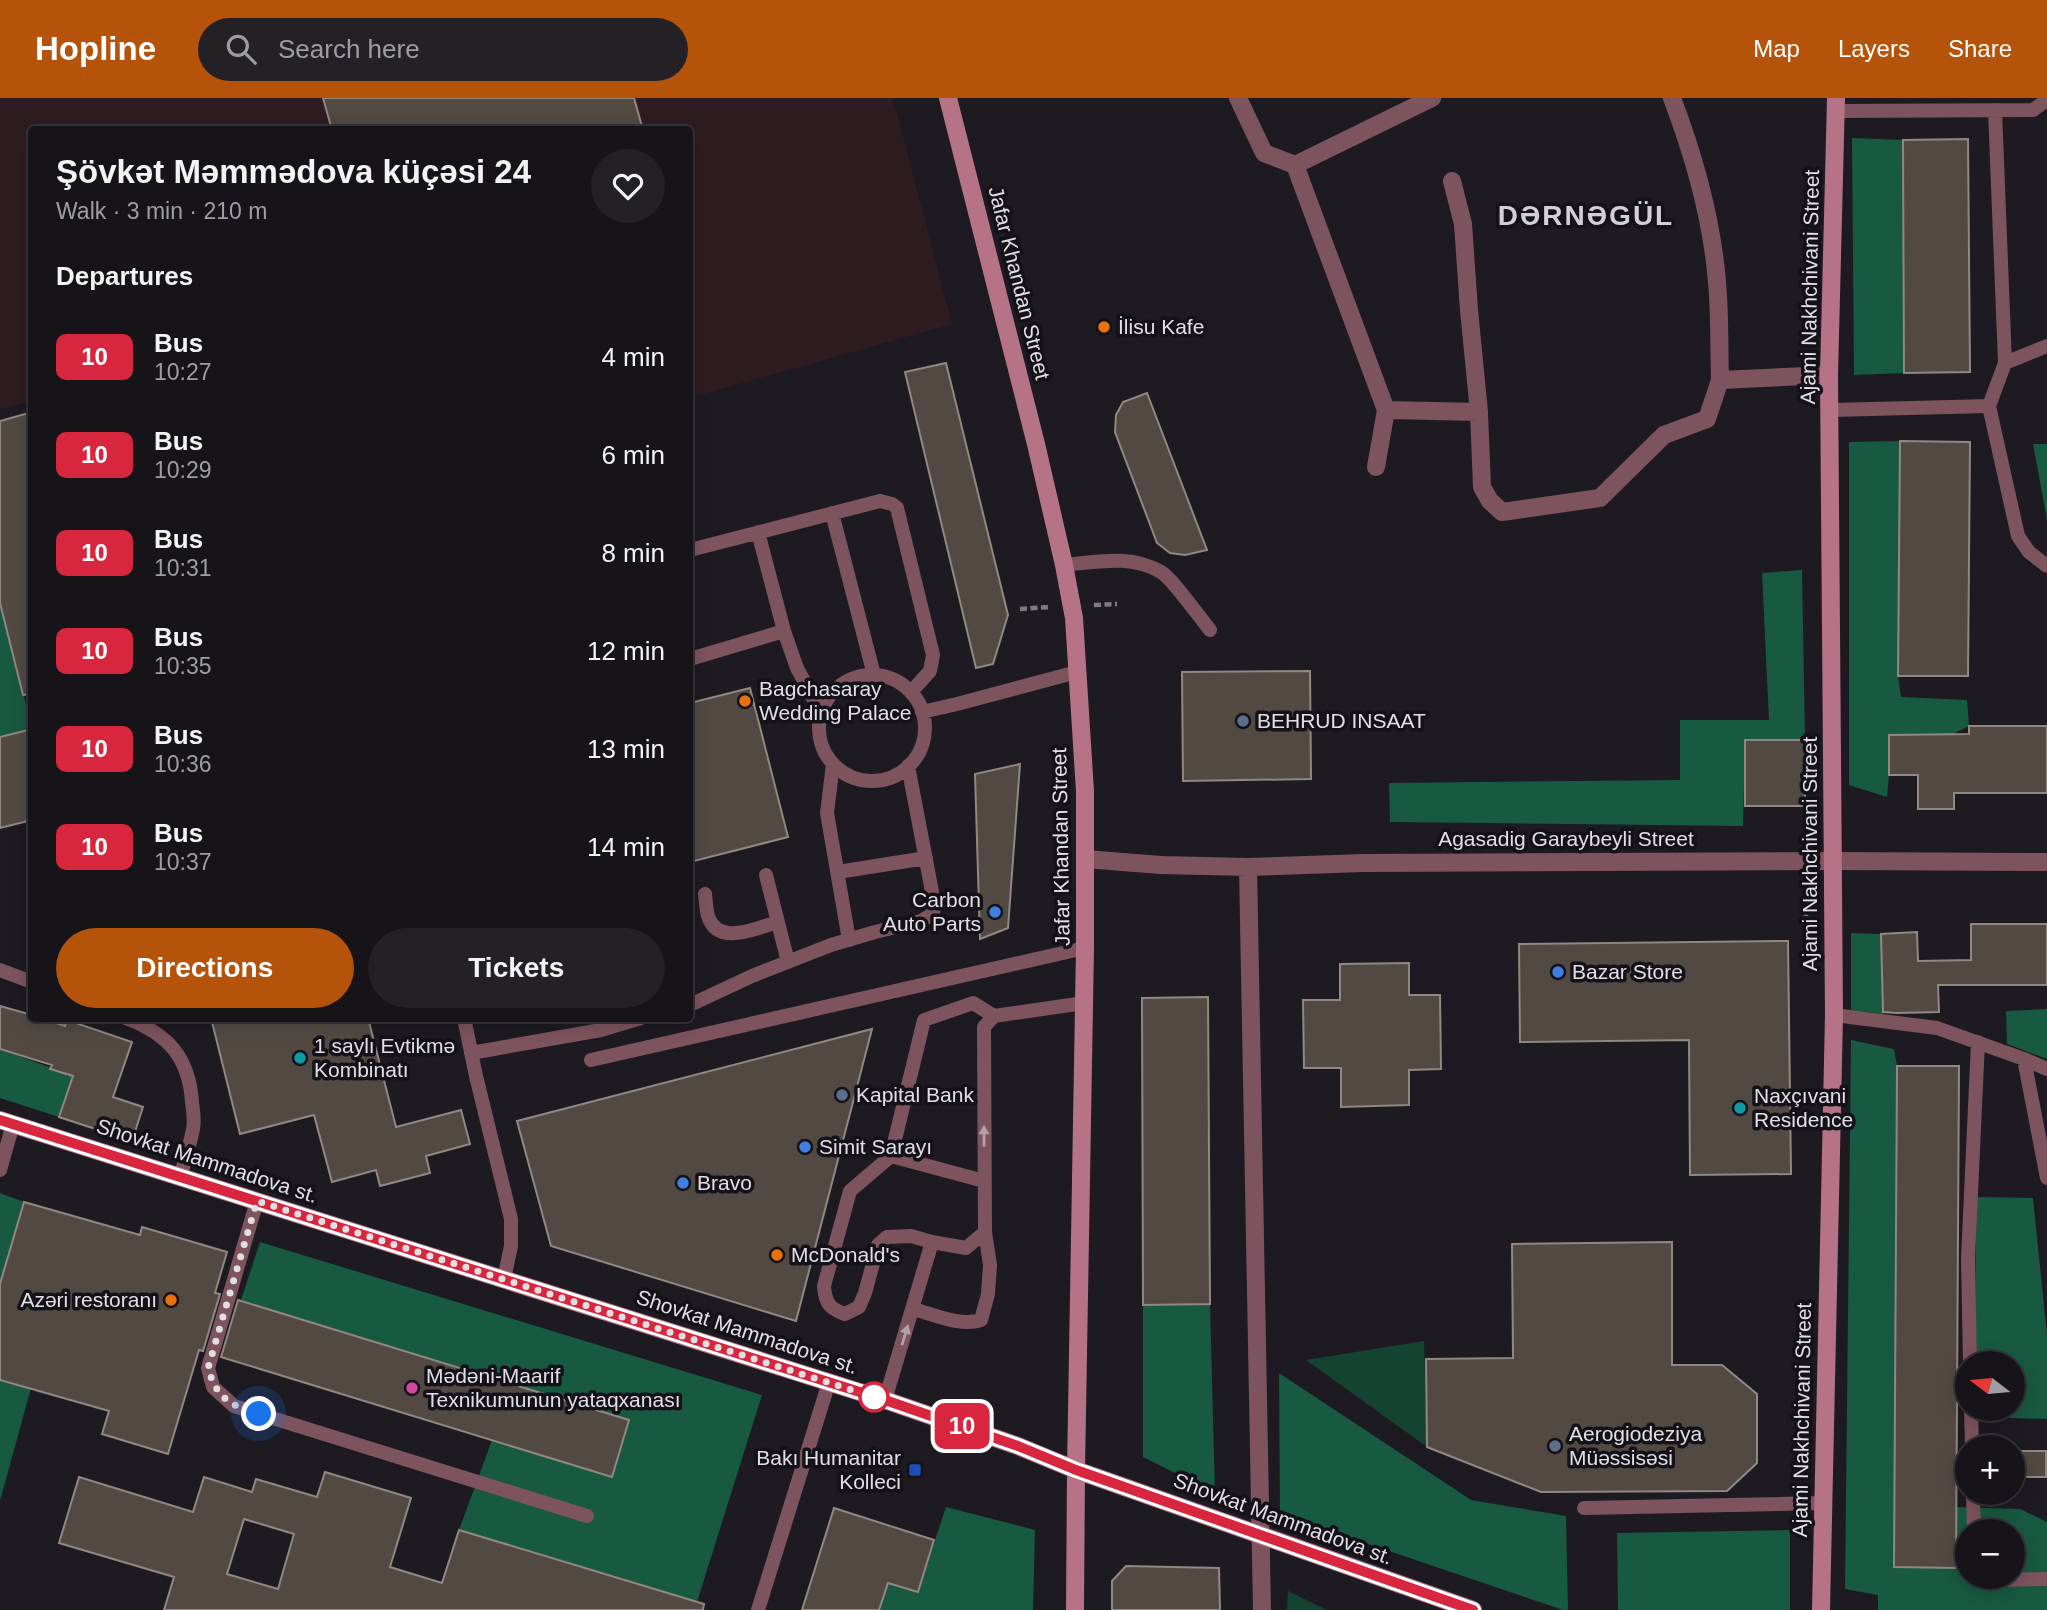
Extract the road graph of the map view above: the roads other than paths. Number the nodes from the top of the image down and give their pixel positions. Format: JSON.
{"nodes":[{"id":1,"x":948,"y":98,"type":"edge"},
{"id":2,"x":1238,"y":98,"type":"edge"},
{"id":3,"x":1432,"y":98,"type":"edge"},
{"id":4,"x":1671,"y":98,"type":"edge"},
{"id":5,"x":2047,"y":100,"type":"edge"},
{"id":6,"x":1836,"y":104,"type":"edge"},
{"id":7,"x":2033,"y":104,"type":"edge"},
{"id":8,"x":1995,"y":110,"type":"junction"},
{"id":9,"x":1295,"y":165,"type":"junction"},
{"id":10,"x":1452,"y":181,"type":"dead end"},
{"id":11,"x":2047,"y":346,"type":"edge"},
{"id":12,"x":2005,"y":363,"type":"junction"},
{"id":13,"x":1829,"y":375,"type":"junction"},
{"id":14,"x":1720,"y":380,"type":"junction"},
{"id":15,"x":1989,"y":406,"type":"junction"},
{"id":16,"x":1386,"y":410,"type":"junction"},
{"id":17,"x":1831,"y":410,"type":"junction"},
{"id":18,"x":1479,"y":412,"type":"junction"},
{"id":19,"x":1376,"y":467,"type":"dead end"},
{"id":20,"x":832,"y":513,"type":"junction"},
{"id":21,"x":758,"y":533,"type":"junction"},
{"id":22,"x":693,"y":549,"type":"edge"},
{"id":23,"x":1064,"y":565,"type":"junction"},
{"id":24,"x":2047,"y":566,"type":"edge"},
{"id":25,"x":784,"y":631,"type":"junction"},
{"id":26,"x":1210,"y":631,"type":"dead end"},
{"id":27,"x":693,"y":658,"type":"edge"},
{"id":28,"x":1077,"y":672,"type":"junction"},
{"id":29,"x":874,"y":675,"type":"junction"},
{"id":30,"x":911,"y":692,"type":"junction"},
{"id":31,"x":922,"y":712,"type":"junction"},
{"id":32,"x":821,"y":713,"type":"junction"},
{"id":33,"x":833,"y":764,"type":"junction"},
{"id":34,"x":908,"y":766,"type":"junction"},
{"id":35,"x":926,"y":858,"type":"junction"},
{"id":36,"x":1085,"y":859,"type":"junction"},
{"id":37,"x":1833,"y":861,"type":"junction"},
{"id":38,"x":2047,"y":862,"type":"edge"},
{"id":39,"x":1248,"y":867,"type":"junction"},
{"id":40,"x":838,"y":872,"type":"junction"},
{"id":41,"x":766,"y":875,"type":"dead end"},
{"id":42,"x":705,"y":894,"type":"dead end"},
{"id":43,"x":778,"y":922,"type":"junction"},
{"id":44,"x":849,"y":940,"type":"junction"},
{"id":45,"x":1085,"y":948,"type":"junction"},
{"id":46,"x":788,"y":962,"type":"junction"},
{"id":47,"x":0,"y":970,"type":"edge"},
{"id":48,"x":28,"y":980,"type":"edge"},
{"id":49,"x":1084,"y":1003,"type":"junction"},
{"id":50,"x":693,"y":1004,"type":"edge"},
{"id":51,"x":994,"y":1016,"type":"junction"},
{"id":52,"x":1833,"y":1016,"type":"junction"},
{"id":53,"x":134,"y":1022,"type":"edge"},
{"id":54,"x":465,"y":1022,"type":"edge"},
{"id":55,"x":627,"y":1022,"type":"edge"},
{"id":56,"x":1978,"y":1042,"type":"junction"},
{"id":57,"x":471,"y":1053,"type":"junction"},
{"id":58,"x":2024,"y":1059,"type":"junction"},
{"id":59,"x":591,"y":1060,"type":"dead end"},
{"id":60,"x":2047,"y":1069,"type":"edge"},
{"id":61,"x":6,"y":1122,"type":"edge"},
{"id":62,"x":891,"y":1156,"type":"junction"},
{"id":63,"x":0,"y":1170,"type":"edge"},
{"id":64,"x":180,"y":1177,"type":"junction"},
{"id":65,"x":2047,"y":1178,"type":"edge"},
{"id":66,"x":984,"y":1181,"type":"junction"},
{"id":67,"x":257,"y":1201,"type":"junction"},
{"id":68,"x":985,"y":1232,"type":"junction"},
{"id":69,"x":932,"y":1242,"type":"junction"},
{"id":70,"x":503,"y":1279,"type":"junction"},
{"id":71,"x":913,"y":1309,"type":"junction"},
{"id":72,"x":1970,"y":1351,"type":"edge"},
{"id":73,"x":829,"y":1382,"type":"junction"},
{"id":74,"x":885,"y":1400,"type":"junction"},
{"id":75,"x":1076,"y":1470,"type":"junction"},
{"id":76,"x":1823,"y":1503,"type":"junction"},
{"id":77,"x":1584,"y":1508,"type":"dead end"},
{"id":78,"x":587,"y":1516,"type":"dead end"},
{"id":79,"x":1261,"y":1536,"type":"junction"},
{"id":80,"x":2025,"y":1579,"type":"edge"},
{"id":81,"x":2047,"y":1579,"type":"edge"},
{"id":82,"x":758,"y":1610,"type":"edge"},
{"id":83,"x":1075,"y":1610,"type":"edge"},
{"id":84,"x":1262,"y":1610,"type":"edge"},
{"id":85,"x":1473,"y":1610,"type":"edge"},
{"id":86,"x":1821,"y":1610,"type":"edge"}],
"edges":[{"from":1,"to":23,"type":"main road","name":"Jafar Khandan Street"},
{"from":2,"to":9,"type":"street"},
{"from":3,"to":9,"type":"street"},
{"from":4,"to":14,"type":"street"},
{"from":5,"to":7,"type":"lane"},
{"from":6,"to":8,"type":"lane"},
{"from":6,"to":13,"type":"main road","name":"Ajami Nakhchivani Street"},
{"from":7,"to":8,"type":"lane"},
{"from":8,"to":12,"type":"lane"},
{"from":9,"to":16,"type":"street"},
{"from":10,"to":18,"type":"street"},
{"from":11,"to":12,"type":"lane"},
{"from":12,"to":15,"type":"lane"},
{"from":13,"to":14,"type":"street"},
{"from":13,"to":17,"type":"main road","name":"Ajami Nakhchivani Street"},
{"from":14,"to":18,"type":"street"},
{"from":15,"to":17,"type":"lane"},
{"from":15,"to":24,"type":"lane"},
{"from":16,"to":18,"type":"street"},
{"from":16,"to":19,"type":"street"},
{"from":17,"to":37,"type":"main road","name":"Ajami Nakhchivani Street"},
{"from":20,"to":21,"type":"lane"},
{"from":20,"to":29,"type":"lane"},
{"from":20,"to":30,"type":"lane"},
{"from":21,"to":22,"type":"lane"},
{"from":21,"to":25,"type":"lane"},
{"from":23,"to":26,"type":"lane"},
{"from":23,"to":28,"type":"main road","name":"Jafar Khandan Street"},
{"from":25,"to":27,"type":"lane"},
{"from":25,"to":32,"type":"lane"},
{"from":28,"to":31,"type":"lane"},
{"from":28,"to":36,"type":"main road","name":"Jafar Khandan Street"},
{"from":29,"to":30,"type":"lane"},
{"from":29,"to":32,"type":"lane"},
{"from":30,"to":31,"type":"lane"},
{"from":31,"to":34,"type":"lane"},
{"from":32,"to":33,"type":"lane"},
{"from":33,"to":34,"type":"lane"},
{"from":33,"to":40,"type":"lane"},
{"from":34,"to":35,"type":"lane"},
{"from":35,"to":40,"type":"lane"},
{"from":35,"to":44,"type":"lane"},
{"from":36,"to":39,"type":"street","name":"Agasadig Garaybeyli Street"},
{"from":36,"to":45,"type":"main road","name":"Jafar Khandan Street"},
{"from":37,"to":38,"type":"street","name":"Agasadig Garaybeyli Street"},
{"from":37,"to":39,"type":"street","name":"Agasadig Garaybeyli Street"},
{"from":37,"to":52,"type":"main road","name":"Ajami Nakhchivani Street"},
{"from":39,"to":79,"type":"street"},
{"from":40,"to":44,"type":"lane"},
{"from":41,"to":43,"type":"lane"},
{"from":42,"to":43,"type":"lane"},
{"from":43,"to":46,"type":"lane"},
{"from":44,"to":46,"type":"lane"},
{"from":45,"to":49,"type":"main road","name":"Jafar Khandan Street"},
{"from":45,"to":59,"type":"lane"},
{"from":46,"to":50,"type":"lane"},
{"from":47,"to":48,"type":"lane"},
{"from":49,"to":51,"type":"lane"},
{"from":49,"to":75,"type":"main road","name":"Jafar Khandan Street"},
{"from":51,"to":62,"type":"lane"},
{"from":66,"to":51,"type":"lane","one_way":true},
{"from":52,"to":56,"type":"lane"},
{"from":52,"to":76,"type":"main road","name":"Ajami Nakhchivani Street"},
{"from":53,"to":64,"type":"lane"},
{"from":54,"to":57,"type":"lane"},
{"from":55,"to":57,"type":"lane"},
{"from":56,"to":58,"type":"lane"},
{"from":56,"to":72,"type":"lane"},
{"from":57,"to":70,"type":"lane"},
{"from":58,"to":60,"type":"lane"},
{"from":58,"to":65,"type":"lane"},
{"from":61,"to":63,"type":"lane"},
{"from":61,"to":64,"type":"main road","name":"Shovkat Mammadova st."},
{"from":62,"to":66,"type":"lane"},
{"from":62,"to":69,"type":"lane"},
{"from":64,"to":67,"type":"main road","name":"Shovkat Mammadova st."},
{"from":66,"to":68,"type":"lane"},
{"from":67,"to":70,"type":"main road","name":"Shovkat Mammadova st."},
{"from":67,"to":78,"type":"lane"},
{"from":68,"to":69,"type":"lane"},
{"from":68,"to":71,"type":"lane"},
{"from":69,"to":71,"type":"lane"},
{"from":70,"to":73,"type":"main road","name":"Shovkat Mammadova st."},
{"from":74,"to":71,"type":"lane","one_way":true},
{"from":73,"to":74,"type":"main road","name":"Shovkat Mammadova st."},
{"from":73,"to":82,"type":"lane"},
{"from":74,"to":75,"type":"main road","name":"Shovkat Mammadova st."},
{"from":75,"to":79,"type":"main road","name":"Shovkat Mammadova st."},
{"from":75,"to":83,"type":"main road","name":"Jafar Khandan Street"},
{"from":76,"to":77,"type":"lane"},
{"from":76,"to":86,"type":"main road","name":"Ajami Nakhchivani Street"},
{"from":79,"to":84,"type":"street"},
{"from":79,"to":85,"type":"main road","name":"Shovkat Mammadova st."},
{"from":80,"to":81,"type":"lane"}]}
